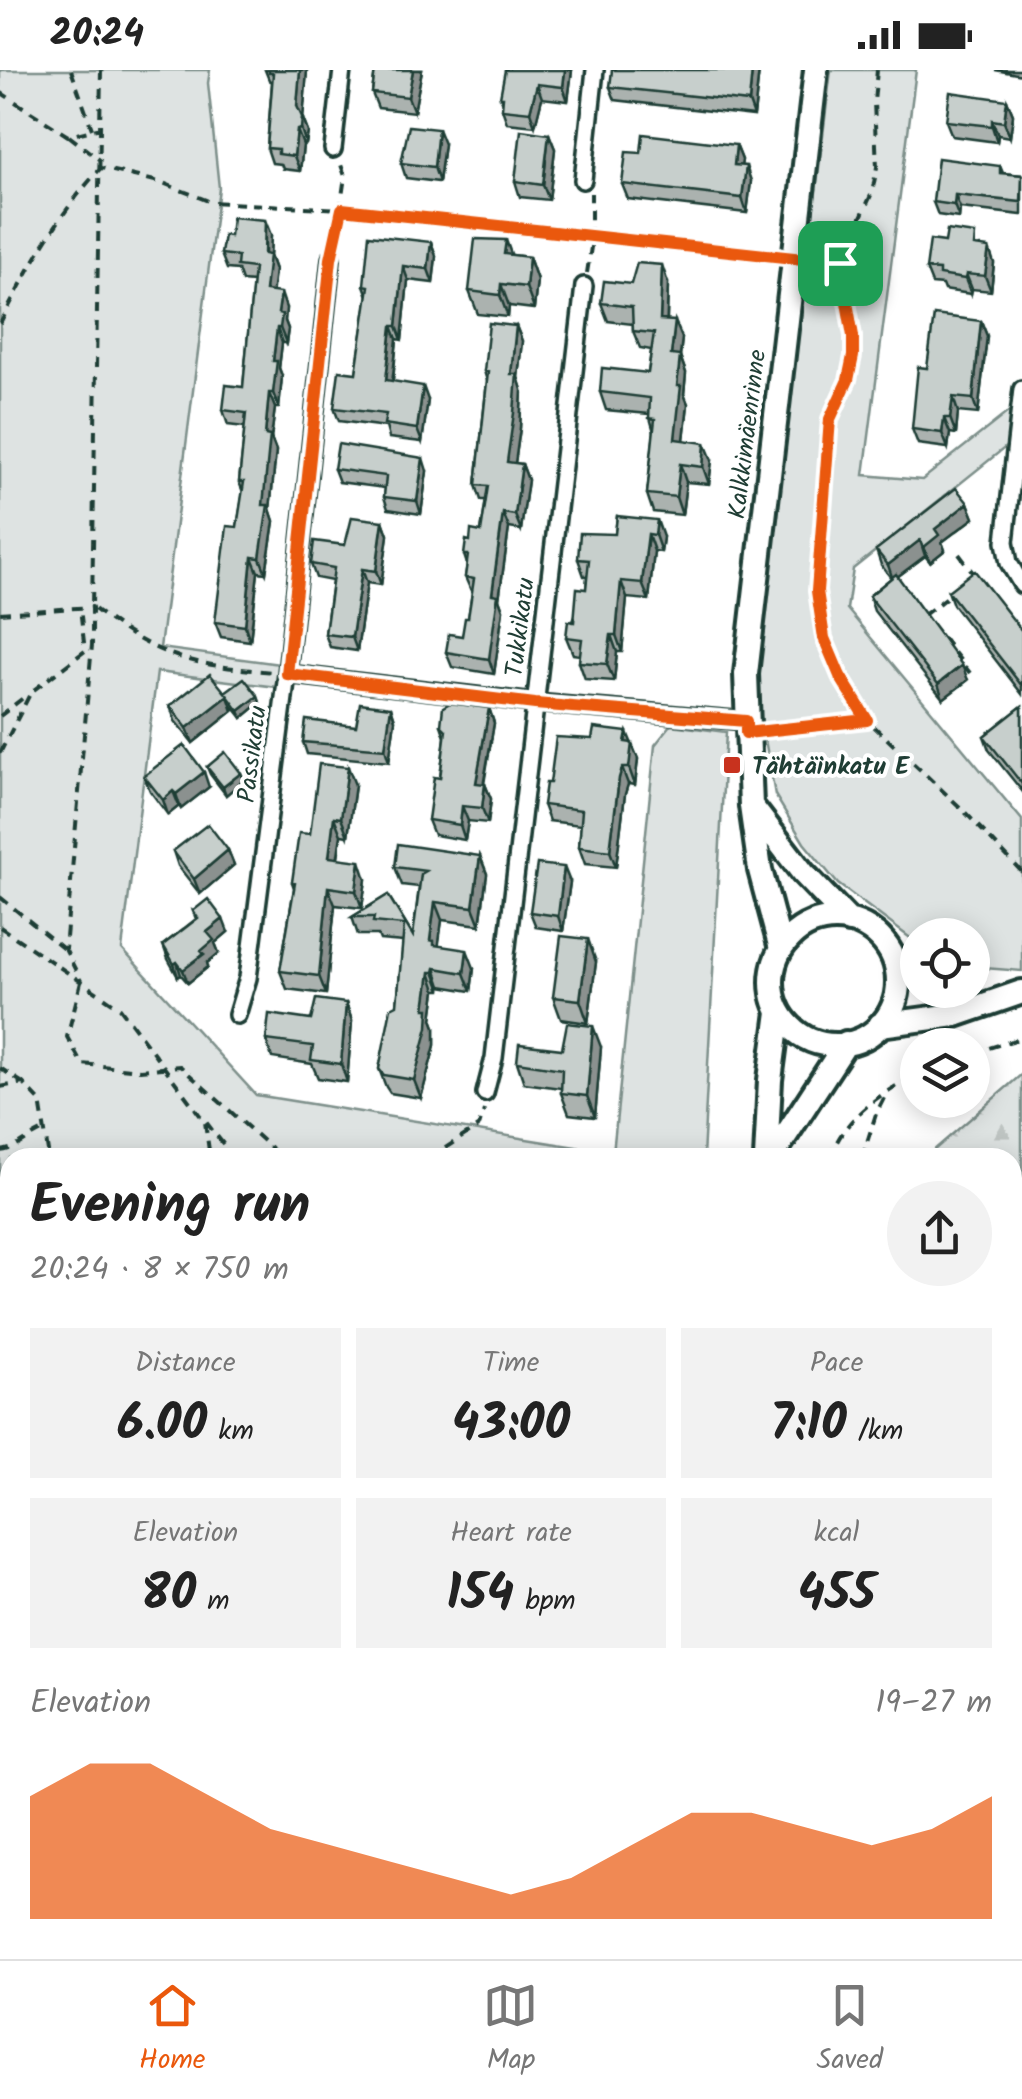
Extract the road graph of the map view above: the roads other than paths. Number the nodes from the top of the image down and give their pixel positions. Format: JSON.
{"nodes":[{"id":1,"x":342,"y":70,"type":"edge"},
{"id":2,"x":595,"y":70,"type":"edge"},
{"id":3,"x":816,"y":70,"type":"edge"},
{"id":4,"x":333,"y":149,"type":"road end"},
{"id":5,"x":583,"y":180,"type":"road end"},
{"id":6,"x":331,"y":259,"type":"road end"},
{"id":7,"x":584,"y":286,"type":"road end"},
{"id":8,"x":1022,"y":389,"type":"edge"},
{"id":9,"x":1022,"y":584,"type":"edge"},
{"id":10,"x":287,"y":674,"type":"junction"},
{"id":11,"x":535,"y":704,"type":"junction"},
{"id":12,"x":746,"y":727,"type":"junction"},
{"id":13,"x":751,"y":806,"type":"junction"},
{"id":14,"x":849,"y":921,"type":"junction"},
{"id":15,"x":781,"y":949,"type":"junction"},
{"id":16,"x":890,"y":952,"type":"junction"},
{"id":17,"x":900,"y":958,"type":"edge"},
{"id":18,"x":1012,"y":996,"type":"edge"},
{"id":19,"x":779,"y":1012,"type":"junction"},
{"id":20,"x":238,"y":1015,"type":"dead end"},
{"id":21,"x":880,"y":1025,"type":"junction"},
{"id":22,"x":846,"y":1044,"type":"junction"},
{"id":23,"x":485,"y":1093,"type":"road end"},
{"id":24,"x":768,"y":1148,"type":"edge"},
{"id":25,"x":775,"y":1148,"type":"edge"}],
"edges":[{"from":1,"to":4,"type":"street"},
{"from":2,"to":5,"type":"street"},
{"from":3,"to":12,"type":"street","name":"Kalkkimäenrinne"},
{"from":6,"to":10,"type":"street","name":"Passikatu"},
{"from":7,"to":11,"type":"street","name":"Tukkikatu"},
{"from":8,"to":9,"type":"street"},
{"from":10,"to":11,"type":"street"},
{"from":10,"to":20,"type":"street","name":"Passikatu"},
{"from":11,"to":12,"type":"street"},
{"from":11,"to":23,"type":"street","name":"Tukkikatu"},
{"from":12,"to":13,"type":"street","name":"Kalkkimäenrinne"},
{"from":13,"to":14,"type":"street"},
{"from":13,"to":15,"type":"street","name":"Kalkkimäenrinne"},
{"from":14,"to":15,"type":"street"},
{"from":14,"to":16,"type":"street"},
{"from":15,"to":19,"type":"street"},
{"from":16,"to":17,"type":"street"},
{"from":16,"to":21,"type":"street"},
{"from":18,"to":21,"type":"street"},
{"from":19,"to":22,"type":"street"},
{"from":19,"to":24,"type":"street"},
{"from":21,"to":22,"type":"street"},
{"from":22,"to":25,"type":"street"}]}
